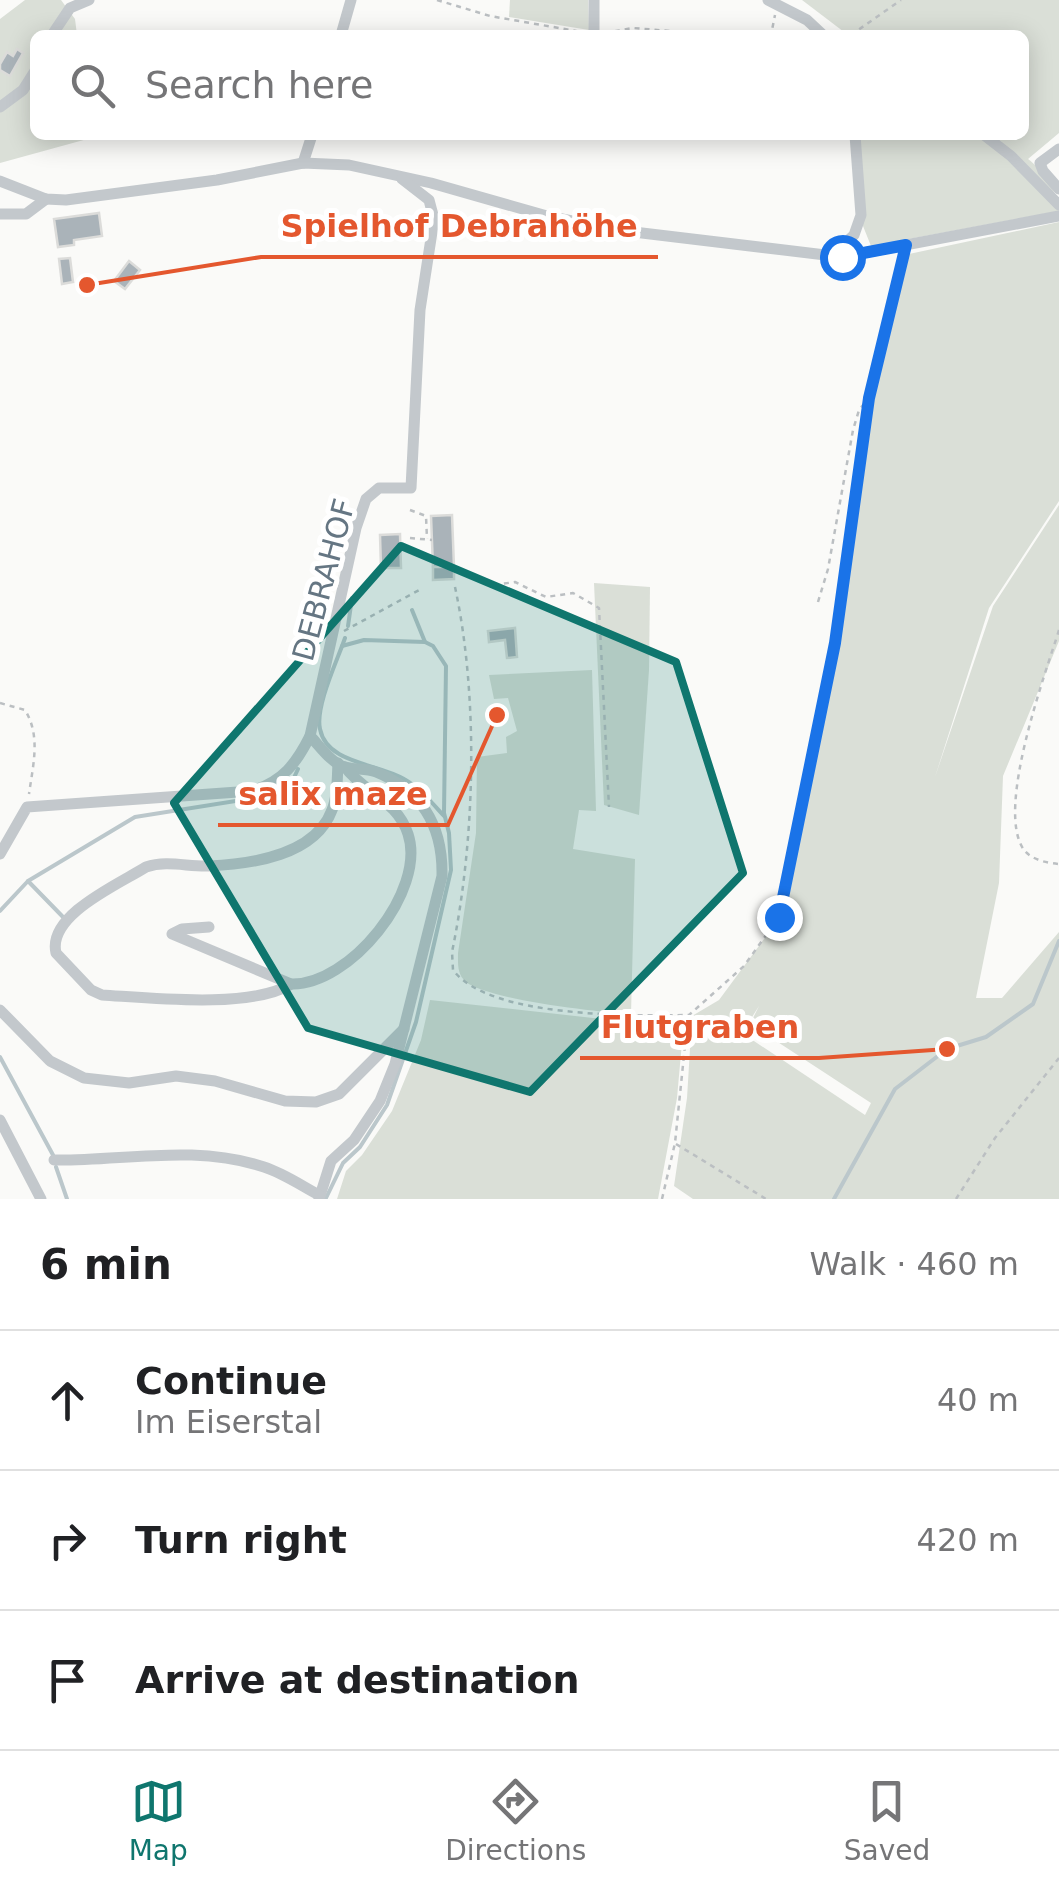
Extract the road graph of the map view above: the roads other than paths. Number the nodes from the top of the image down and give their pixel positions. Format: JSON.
{"nodes":[{"id":1,"x":89,"y":0,"type":"edge"},
{"id":2,"x":351,"y":0,"type":"edge"},
{"id":3,"x":594,"y":0,"type":"edge"},
{"id":4,"x":771,"y":2,"type":"edge"},
{"id":5,"x":55,"y":30,"type":"edge"},
{"id":6,"x":342,"y":30,"type":"edge"},
{"id":7,"x":594,"y":30,"type":"edge"},
{"id":8,"x":818,"y":30,"type":"edge"},
{"id":9,"x":30,"y":78,"type":"edge"},
{"id":10,"x":0,"y":107,"type":"edge"},
{"id":11,"x":310,"y":140,"type":"edge"},
{"id":12,"x":855,"y":140,"type":"edge"},
{"id":13,"x":990,"y":140,"type":"edge"},
{"id":14,"x":1059,"y":149,"type":"edge"},
{"id":15,"x":303,"y":163,"type":"junction"},
{"id":16,"x":401,"y":177,"type":"junction"},
{"id":17,"x":0,"y":181,"type":"edge"},
{"id":18,"x":1059,"y":189,"type":"edge"},
{"id":19,"x":46,"y":199,"type":"junction"},
{"id":20,"x":1059,"y":205,"type":"edge"},
{"id":21,"x":0,"y":214,"type":"edge"},
{"id":22,"x":1059,"y":216,"type":"edge"},
{"id":23,"x":830,"y":256,"type":"junction"},
{"id":24,"x":310,"y":736,"type":"junction"},
{"id":25,"x":342,"y":765,"type":"junction"},
{"id":26,"x":0,"y":854,"type":"edge"},
{"id":27,"x":210,"y":927,"type":"dead end"},
{"id":28,"x":291,"y":984,"type":"junction"},
{"id":29,"x":0,"y":1010,"type":"edge"},
{"id":30,"x":404,"y":1030,"type":"junction"},
{"id":31,"x":0,"y":1120,"type":"edge"},
{"id":32,"x":54,"y":1160,"type":"dead end"},
{"id":33,"x":319,"y":1197,"type":"edge"},
{"id":34,"x":42,"y":1199,"type":"edge"}],
"edges":[{"from":1,"to":5,"type":"street"},
{"from":2,"to":6,"type":"street"},
{"from":3,"to":7,"type":"street"},
{"from":4,"to":8,"type":"street"},
{"from":9,"to":10,"type":"street"},
{"from":11,"to":15,"type":"street"},
{"from":12,"to":23,"type":"street"},
{"from":13,"to":20,"type":"street"},
{"from":14,"to":18,"type":"street"},
{"from":15,"to":16,"type":"street"},
{"from":15,"to":19,"type":"street"},
{"from":16,"to":23,"type":"street"},
{"from":16,"to":24,"type":"street","name":"DEBRAHOF"},
{"from":17,"to":19,"type":"street"},
{"from":19,"to":21,"type":"street"},
{"from":22,"to":23,"type":"street"},
{"from":24,"to":25,"type":"street"},
{"from":24,"to":26,"type":"street","name":"DEBRAHOF"},
{"from":25,"to":28,"type":"street"},
{"from":25,"to":28,"type":"street"},
{"from":25,"to":30,"type":"street"},
{"from":27,"to":28,"type":"street"},
{"from":29,"to":30,"type":"street"},
{"from":30,"to":33,"type":"street"},
{"from":31,"to":34,"type":"street"},
{"from":32,"to":33,"type":"street"}]}
